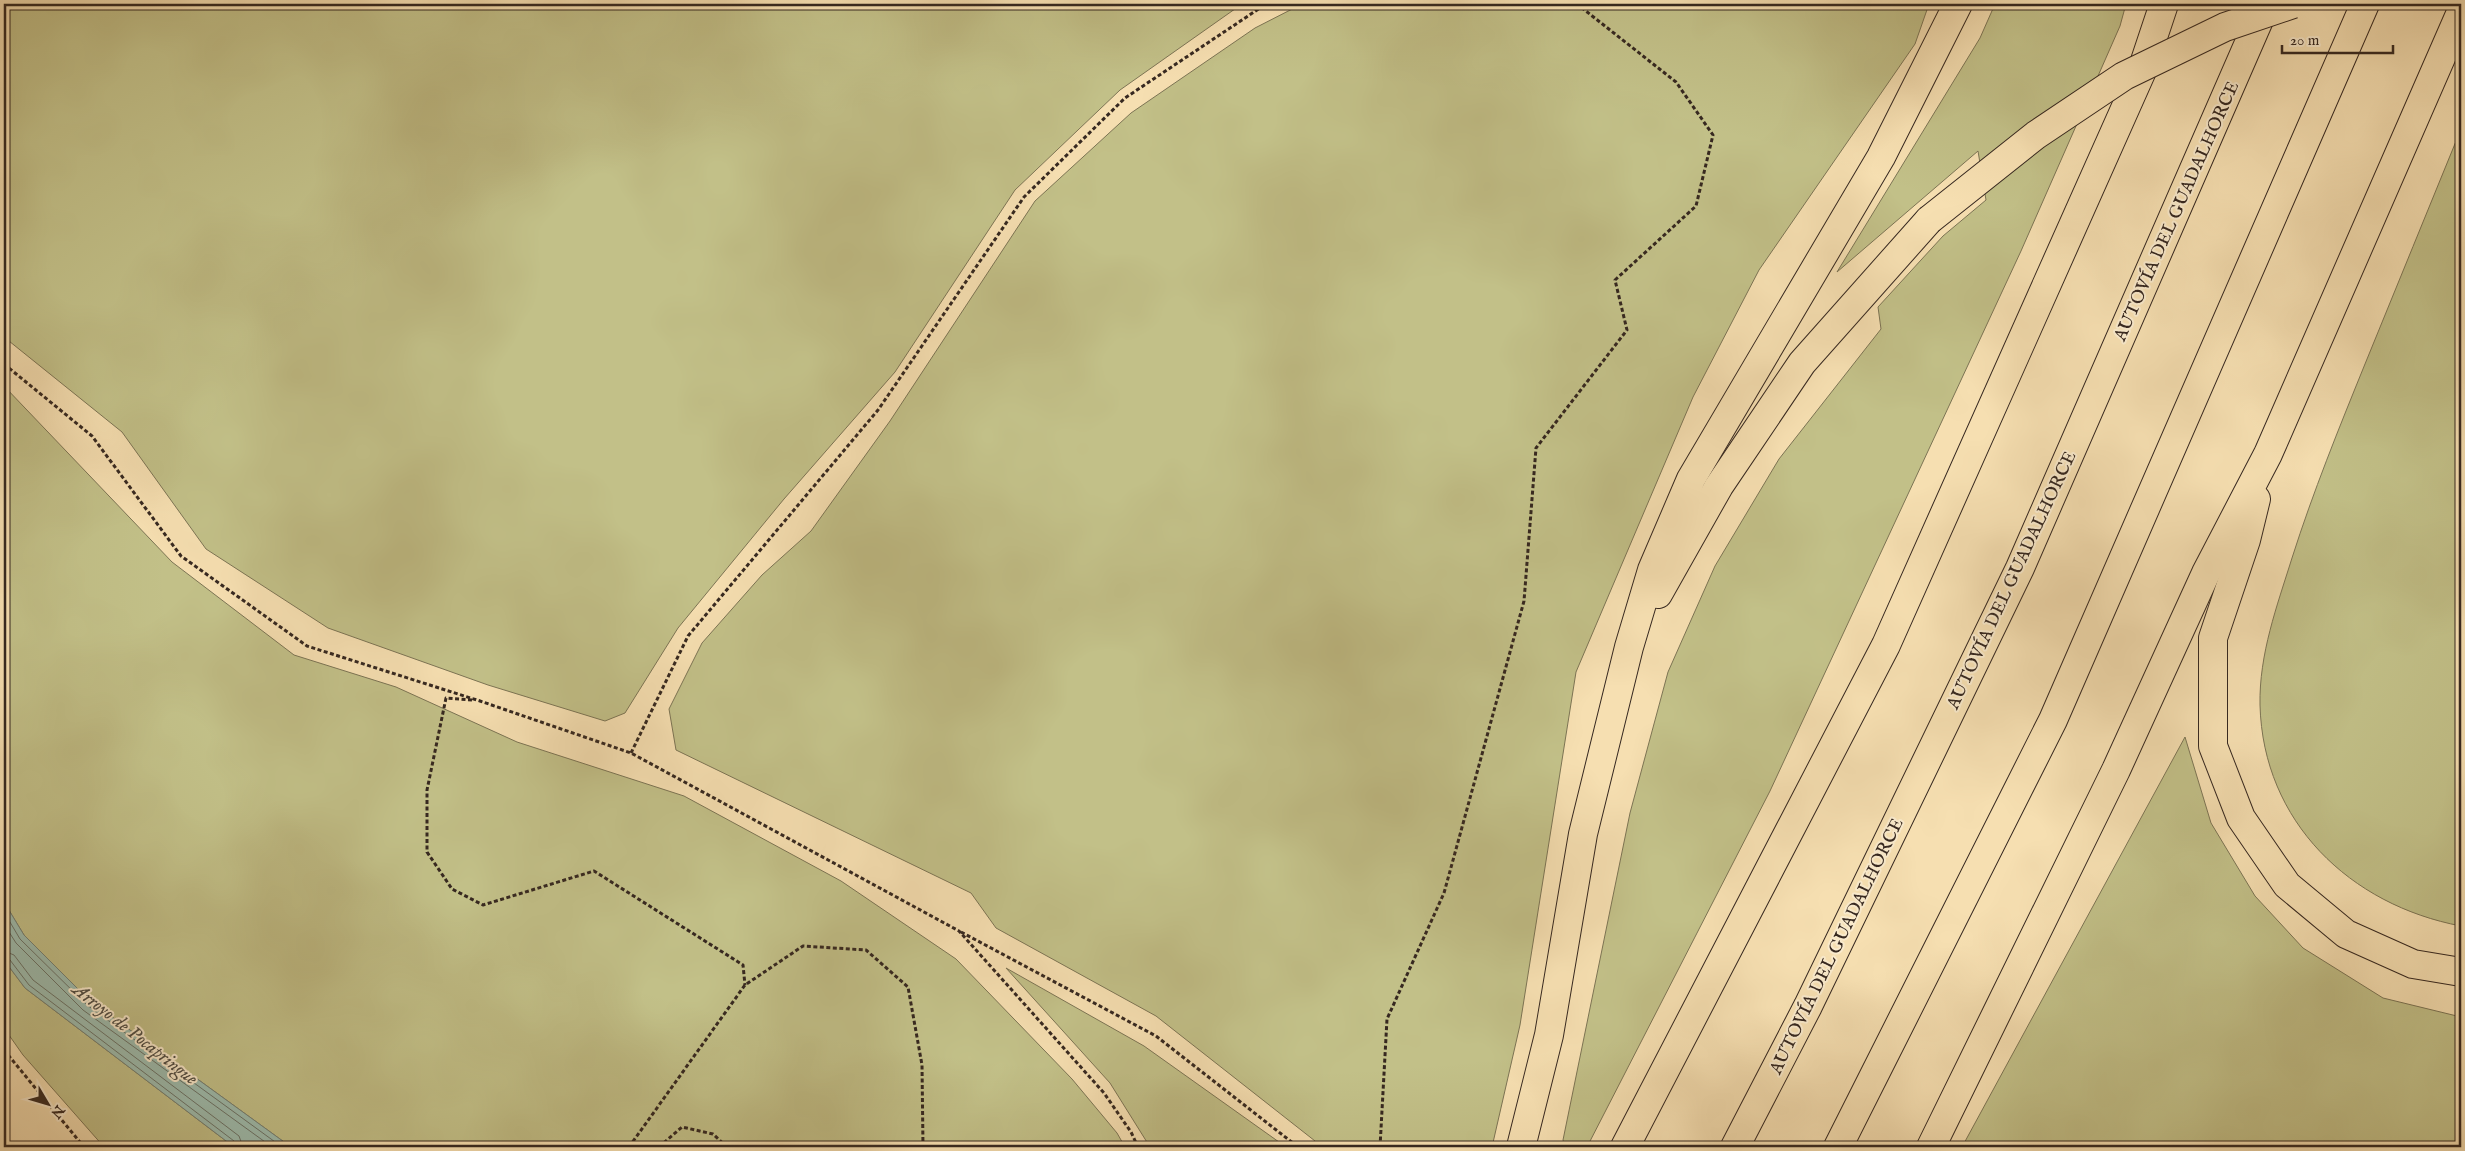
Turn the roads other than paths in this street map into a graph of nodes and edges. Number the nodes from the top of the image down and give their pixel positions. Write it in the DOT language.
graph roads {
  1 [pos="1958,4"];
  2 [pos="2164,4"];
  3 [pos="2266,4"];
  4 [pos="2293,4"];
  5 [pos="2364,4"];
  6 [pos="2461,12"];
  7 [pos="2268,454"];
  8 [pos="1629,647"];
  9 [pos="2461,972"];
  10 [pos="1521,1147"];
  11 [pos="1625,1147"];
  12 [pos="1735,1147"];
  13 [pos="1838,1147"];
  14 [pos="1931,1147"];
  1 -- 8 [label="highway"];
  2 -- 11 [label="highway"];
  3 -- 12 [label="highway, AUTOVÍA DEL GUADALHORCE"];
  4 -- 8 [label="highway, bridge"];
  5 -- 13 [label="highway"];
  6 -- 7 [label="highway"];
  7 -- 9 [label="highway"];
  7 -- 14 [label="highway"];
  8 -- 10 [label="highway"];
}
